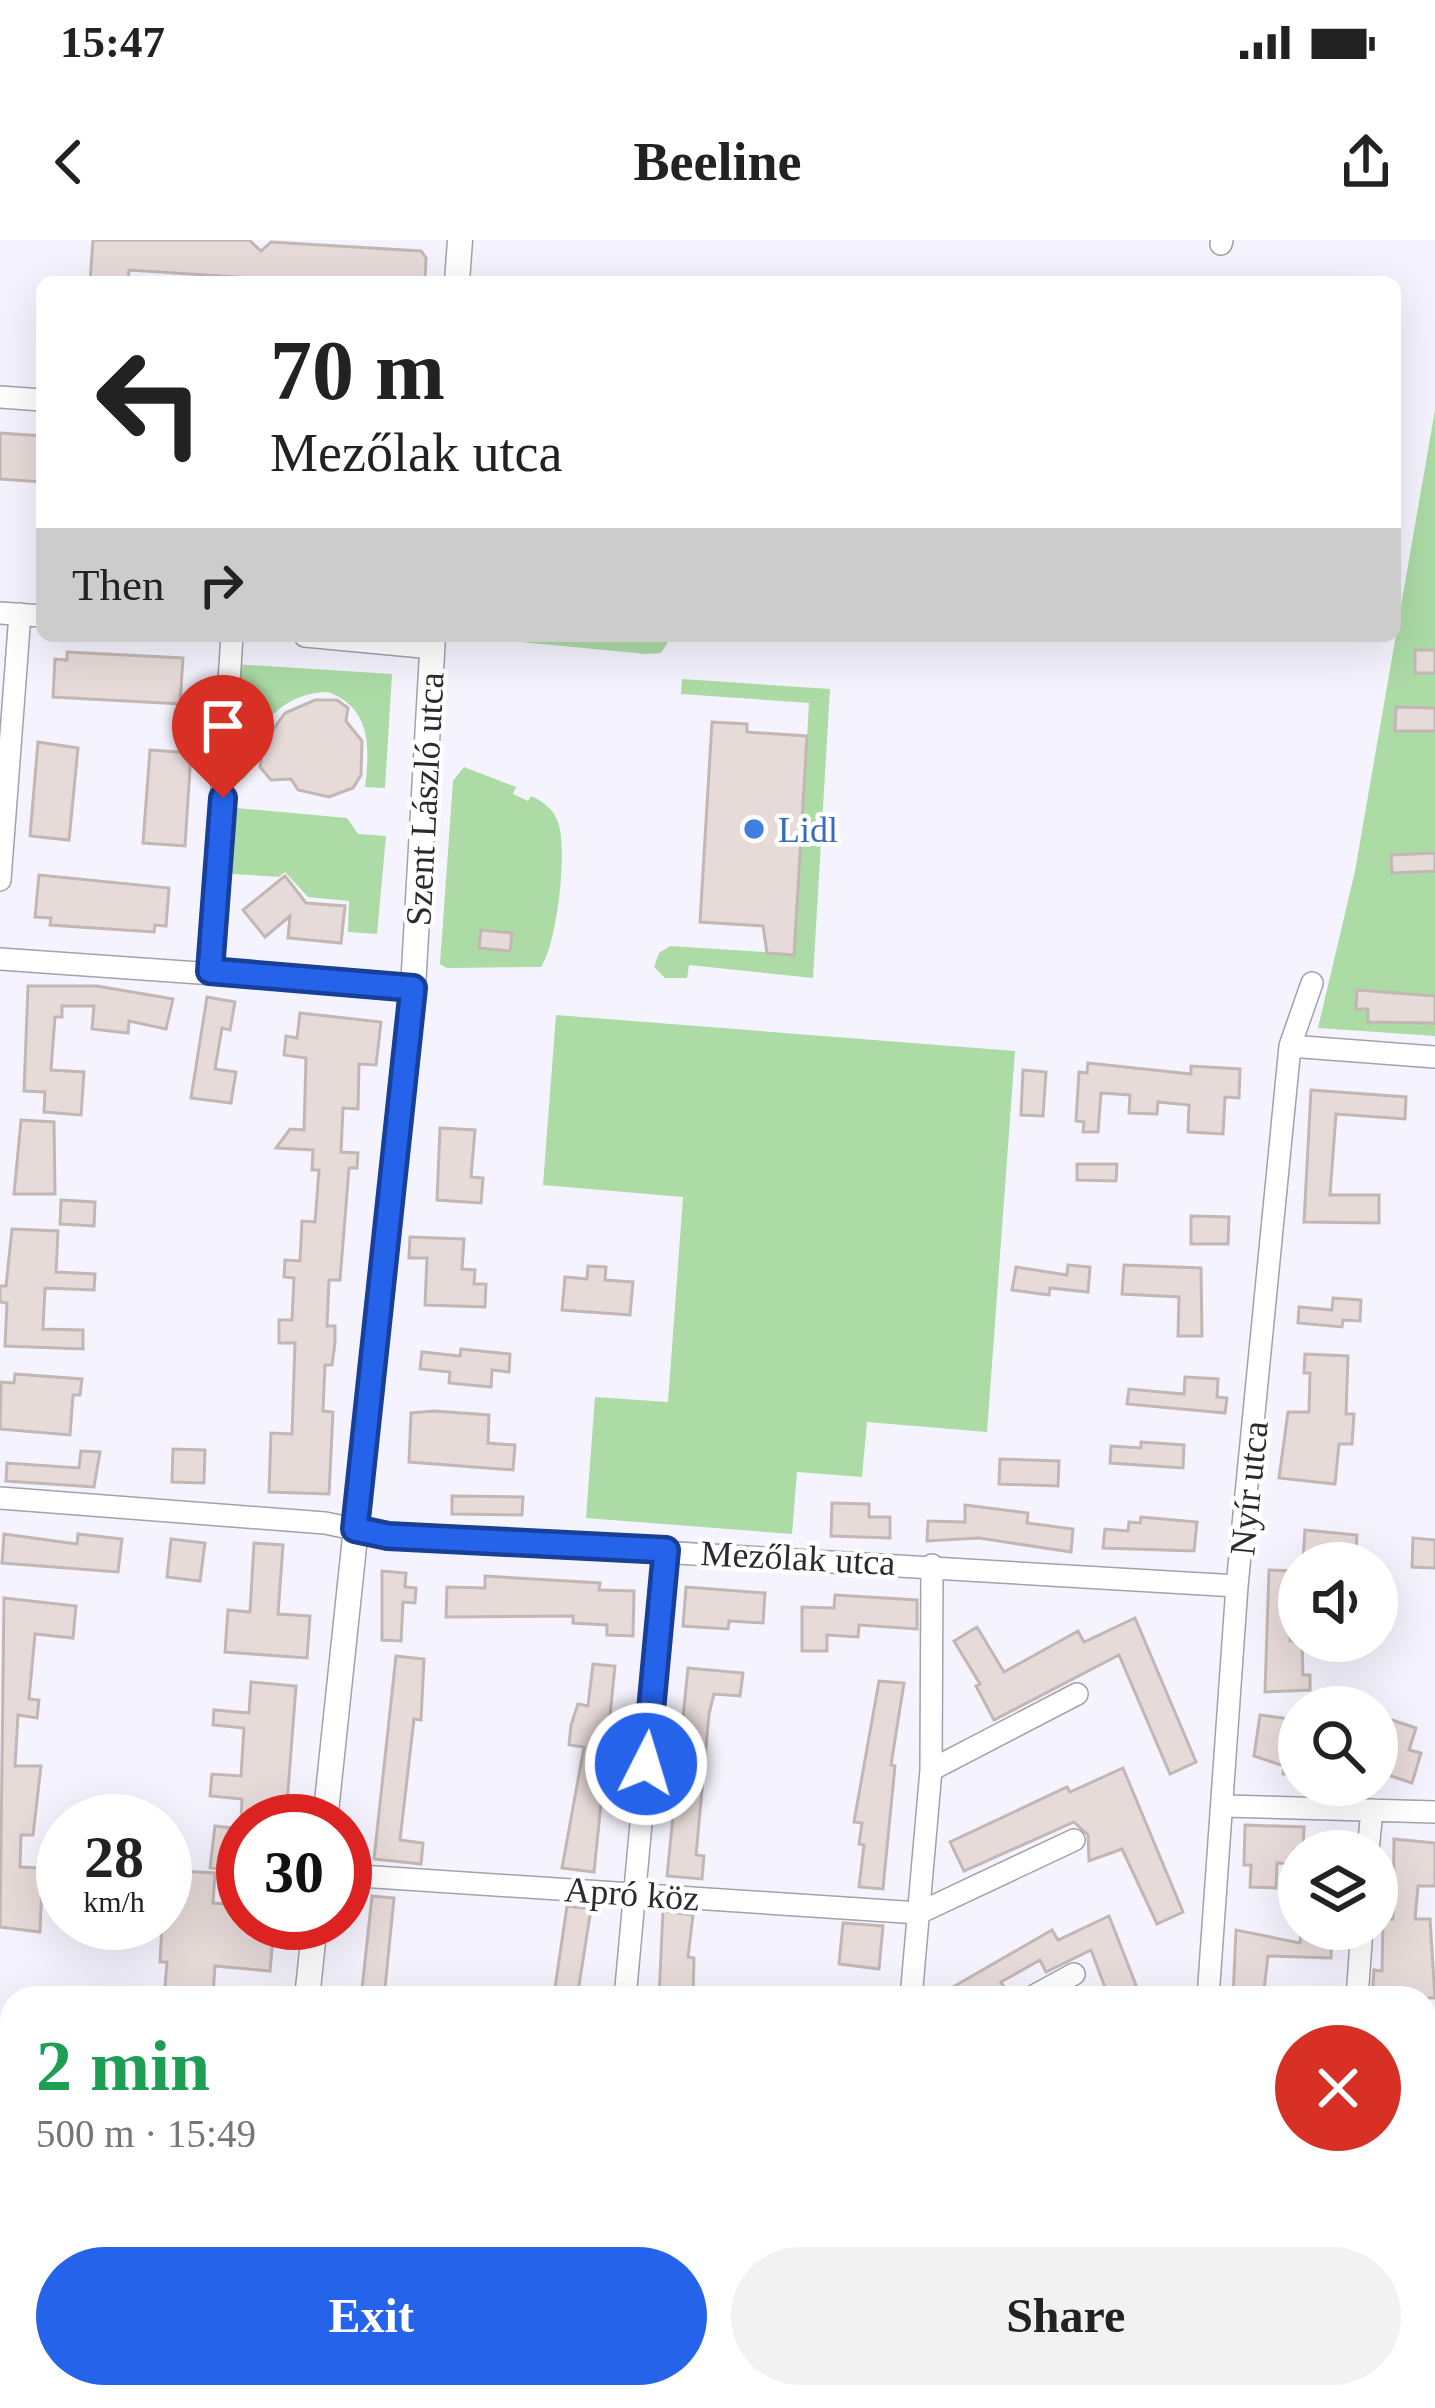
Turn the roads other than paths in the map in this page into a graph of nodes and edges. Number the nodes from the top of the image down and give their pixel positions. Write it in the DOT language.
graph roads {
  1 [pos="460,240"];
  2 [pos="457,276"];
  3 [pos="0,397"];
  4 [pos="36,400"];
  5 [pos="21,614"];
  6 [pos="232,642"];
  7 [pos="433,642"];
  8 [pos="0,880"];
  9 [pos="0,958"];
  10 [pos="210,971"];
  11 [pos="1312,982"];
  12 [pos="413,988"];
  13 [pos="1290,1046"];
  14 [pos="1435,1057"];
  15 [pos="0,1498"];
  16 [pos="355,1529"];
  17 [pos="666,1550"];
  18 [pos="932,1565"];
  19 [pos="1237,1586"];
  20 [pos="1077,1694"];
  21 [pos="931,1770"];
  22 [pos="328,1794"];
  23 [pos="1226,1806"];
  24 [pos="1372,1810"];
  25 [pos="1435,1812"];
  26 [pos="1370,1830"];
  27 [pos="1074,1840"];
  28 [pos="372,1877"];
  29 [pos="634,1892"];
  30 [pos="919,1913"];
  31 [pos="312,1950"];
  32 [pos="1360,1950"];
  33 [pos="1074,1974"];
  34 [pos="308,1986"];
  35 [pos="626,1986"];
  36 [pos="912,1986"];
  37 [pos="1052,1986"];
  38 [pos="1209,1986"];
  39 [pos="1358,1986"];
  1 -- 2 [label="street"];
  3 -- 4 [label="street"];
  5 -- 8 [label="street"];
  6 -- 10 [label="street"];
  7 -- 12 [label="street, Szent László utca"];
  9 -- 10 [label="street"];
  10 -- 12 [label="street"];
  11 -- 13 [label="street, Nyír utca"];
  12 -- 16 [label="street, Szent László utca"];
  13 -- 14 [label="street"];
  13 -- 19 [label="street, Nyír utca"];
  15 -- 16 [label="street, Mezőlak utca"];
  16 -- 17 [label="street, Mezőlak utca"];
  16 -- 22 [label="street, Szent László utca"];
  17 -- 18 [label="street, Mezőlak utca"];
  17 -- 29 [label="street"];
  18 -- 19 [label="street, Mezőlak utca"];
  18 -- 21 [label="street"];
  19 -- 23 [label="street, Nyír utca"];
  20 -- 21 [label="street"];
  21 -- 30 [label="street"];
  23 -- 24 [label="street"];
  23 -- 38 [label="street, Nyír utca"];
  24 -- 25 [label="street"];
  24 -- 26 [label="street"];
  27 -- 30 [label="street"];
  28 -- 29 [label="street, Apró köz"];
  29 -- 30 [label="street, Apró köz"];
  29 -- 35 [label="street"];
  30 -- 36 [label="street"];
  31 -- 34 [label="street"];
  32 -- 39 [label="street"];
  33 -- 37 [label="street"];
}
